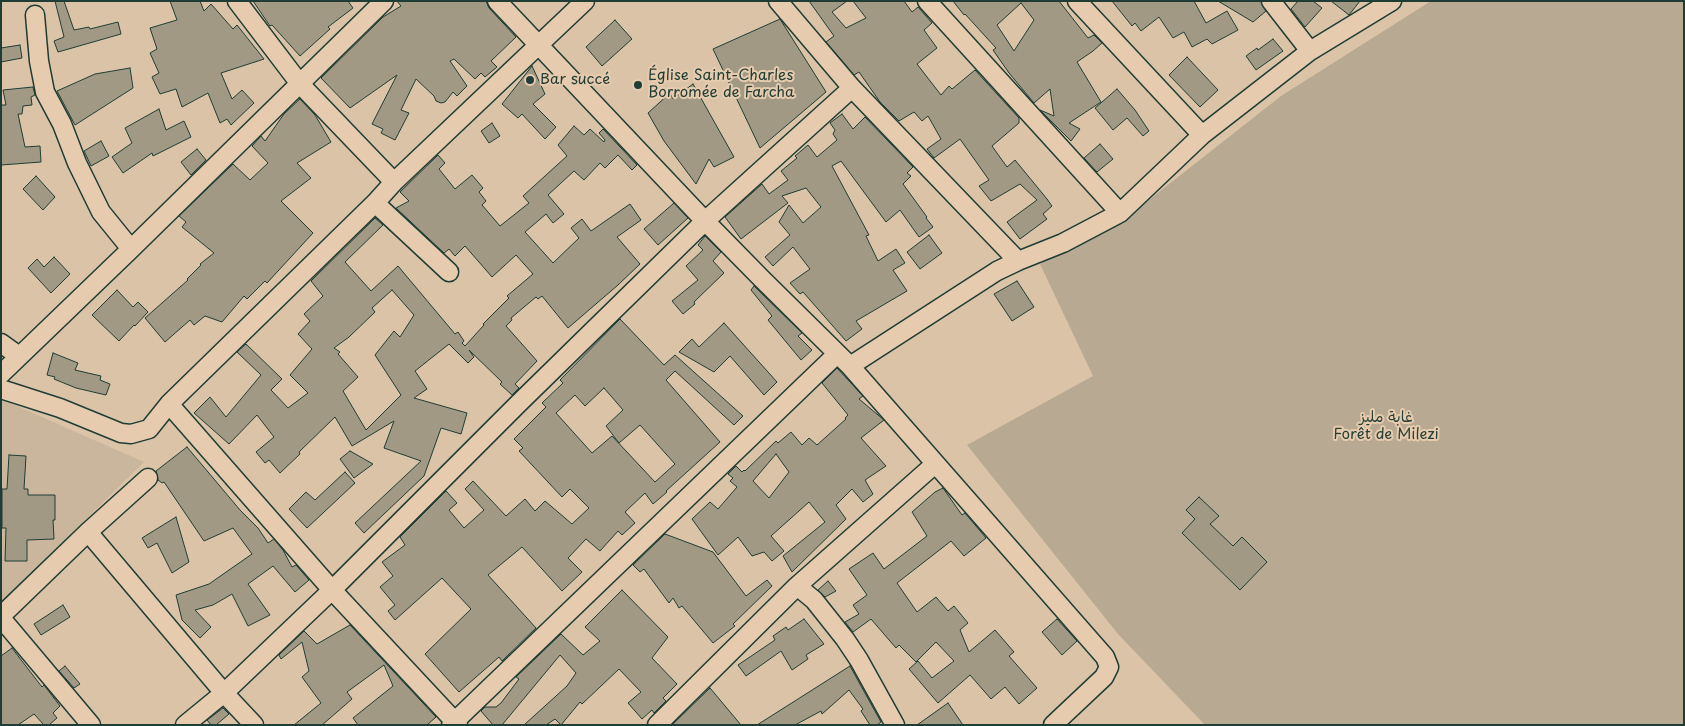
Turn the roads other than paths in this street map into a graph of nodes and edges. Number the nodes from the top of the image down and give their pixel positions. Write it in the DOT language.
graph roads {
  1 [pos="237,1"];
  2 [pos="384,1"];
  3 [pos="497,1"];
  4 [pos="586,1"];
  5 [pos="778,1"];
  6 [pos="928,1"];
  7 [pos="1077,1"];
  8 [pos="1271,1"];
  9 [pos="1392,1"];
  10 [pos="36,15"];
  11 [pos="538,45"];
  12 [pos="1310,51"];
  13 [pos="300,84"];
  14 [pos="852,88"];
  15 [pos="1202,135"];
  16 [pos="394,182"];
  17 [pos="375,203"];
  18 [pos="1120,212"];
  19 [pos="705,221"];
  20 [pos="131,249"];
  21 [pos="1018,260"];
  22 [pos="449,272"];
  23 [pos="1,343"];
  24 [pos="837,354"];
  25 [pos="19,356"];
  26 [pos="850,366"];
  27 [pos="1,374"];
  28 [pos="1,389"];
  29 [pos="169,404"];
  30 [pos="935,464"];
  31 [pos="148,478"];
  32 [pos="88,532"];
  33 [pos="797,586"];
  34 [pos="332,590"];
  35 [pos="1,617"];
  36 [pos="224,693"];
  37 [pos="455,724"];
  38 [pos="91,725"];
  39 [pos="185,725"];
  40 [pos="254,725"];
  41 [pos="658,725"];
  42 [pos="895,725"];
  43 [pos="1053,725"];
  1 -- 13 [label="street"];
  2 -- 13 [label="street"];
  3 -- 11 [label="street"];
  4 -- 11 [label="street"];
  5 -- 14 [label="street"];
  6 -- 18 [label="street"];
  7 -- 15 [label="street"];
  8 -- 12 [label="street"];
  9 -- 12 [label="street"];
  10 -- 20 [label="street"];
  11 -- 16 [label="street"];
  11 -- 19 [label="street"];
  12 -- 15 [label="street"];
  13 -- 16 [label="street"];
  13 -- 20 [label="street"];
  14 -- 19 [label="street"];
  14 -- 21 [label="street"];
  15 -- 18 [label="street"];
  16 -- 17 [label="street"];
  17 -- 22 [label="street"];
  17 -- 29 [label="street"];
  18 -- 21 [label="street"];
  19 -- 24 [label="street"];
  19 -- 34 [label="street"];
  20 -- 25 [label="street"];
  21 -- 26 [label="street"];
  23 -- 25 [label="street"];
  24 -- 26 [label="street"];
  24 -- 37 [label="street"];
  25 -- 27 [label="street"];
  26 -- 30 [label="street"];
  28 -- 29 [label="street"];
  29 -- 34 [label="street"];
  30 -- 33 [label="street"];
  30 -- 43 [label="street"];
  31 -- 32 [label="street"];
  32 -- 35 [label="street"];
  32 -- 36 [label="street"];
  33 -- 41 [label="street"];
  33 -- 42 [label="street"];
  34 -- 36 [label="street"];
  34 -- 37 [label="street"];
  35 -- 38 [label="street"];
  36 -- 39 [label="street"];
  36 -- 40 [label="street"];
}
